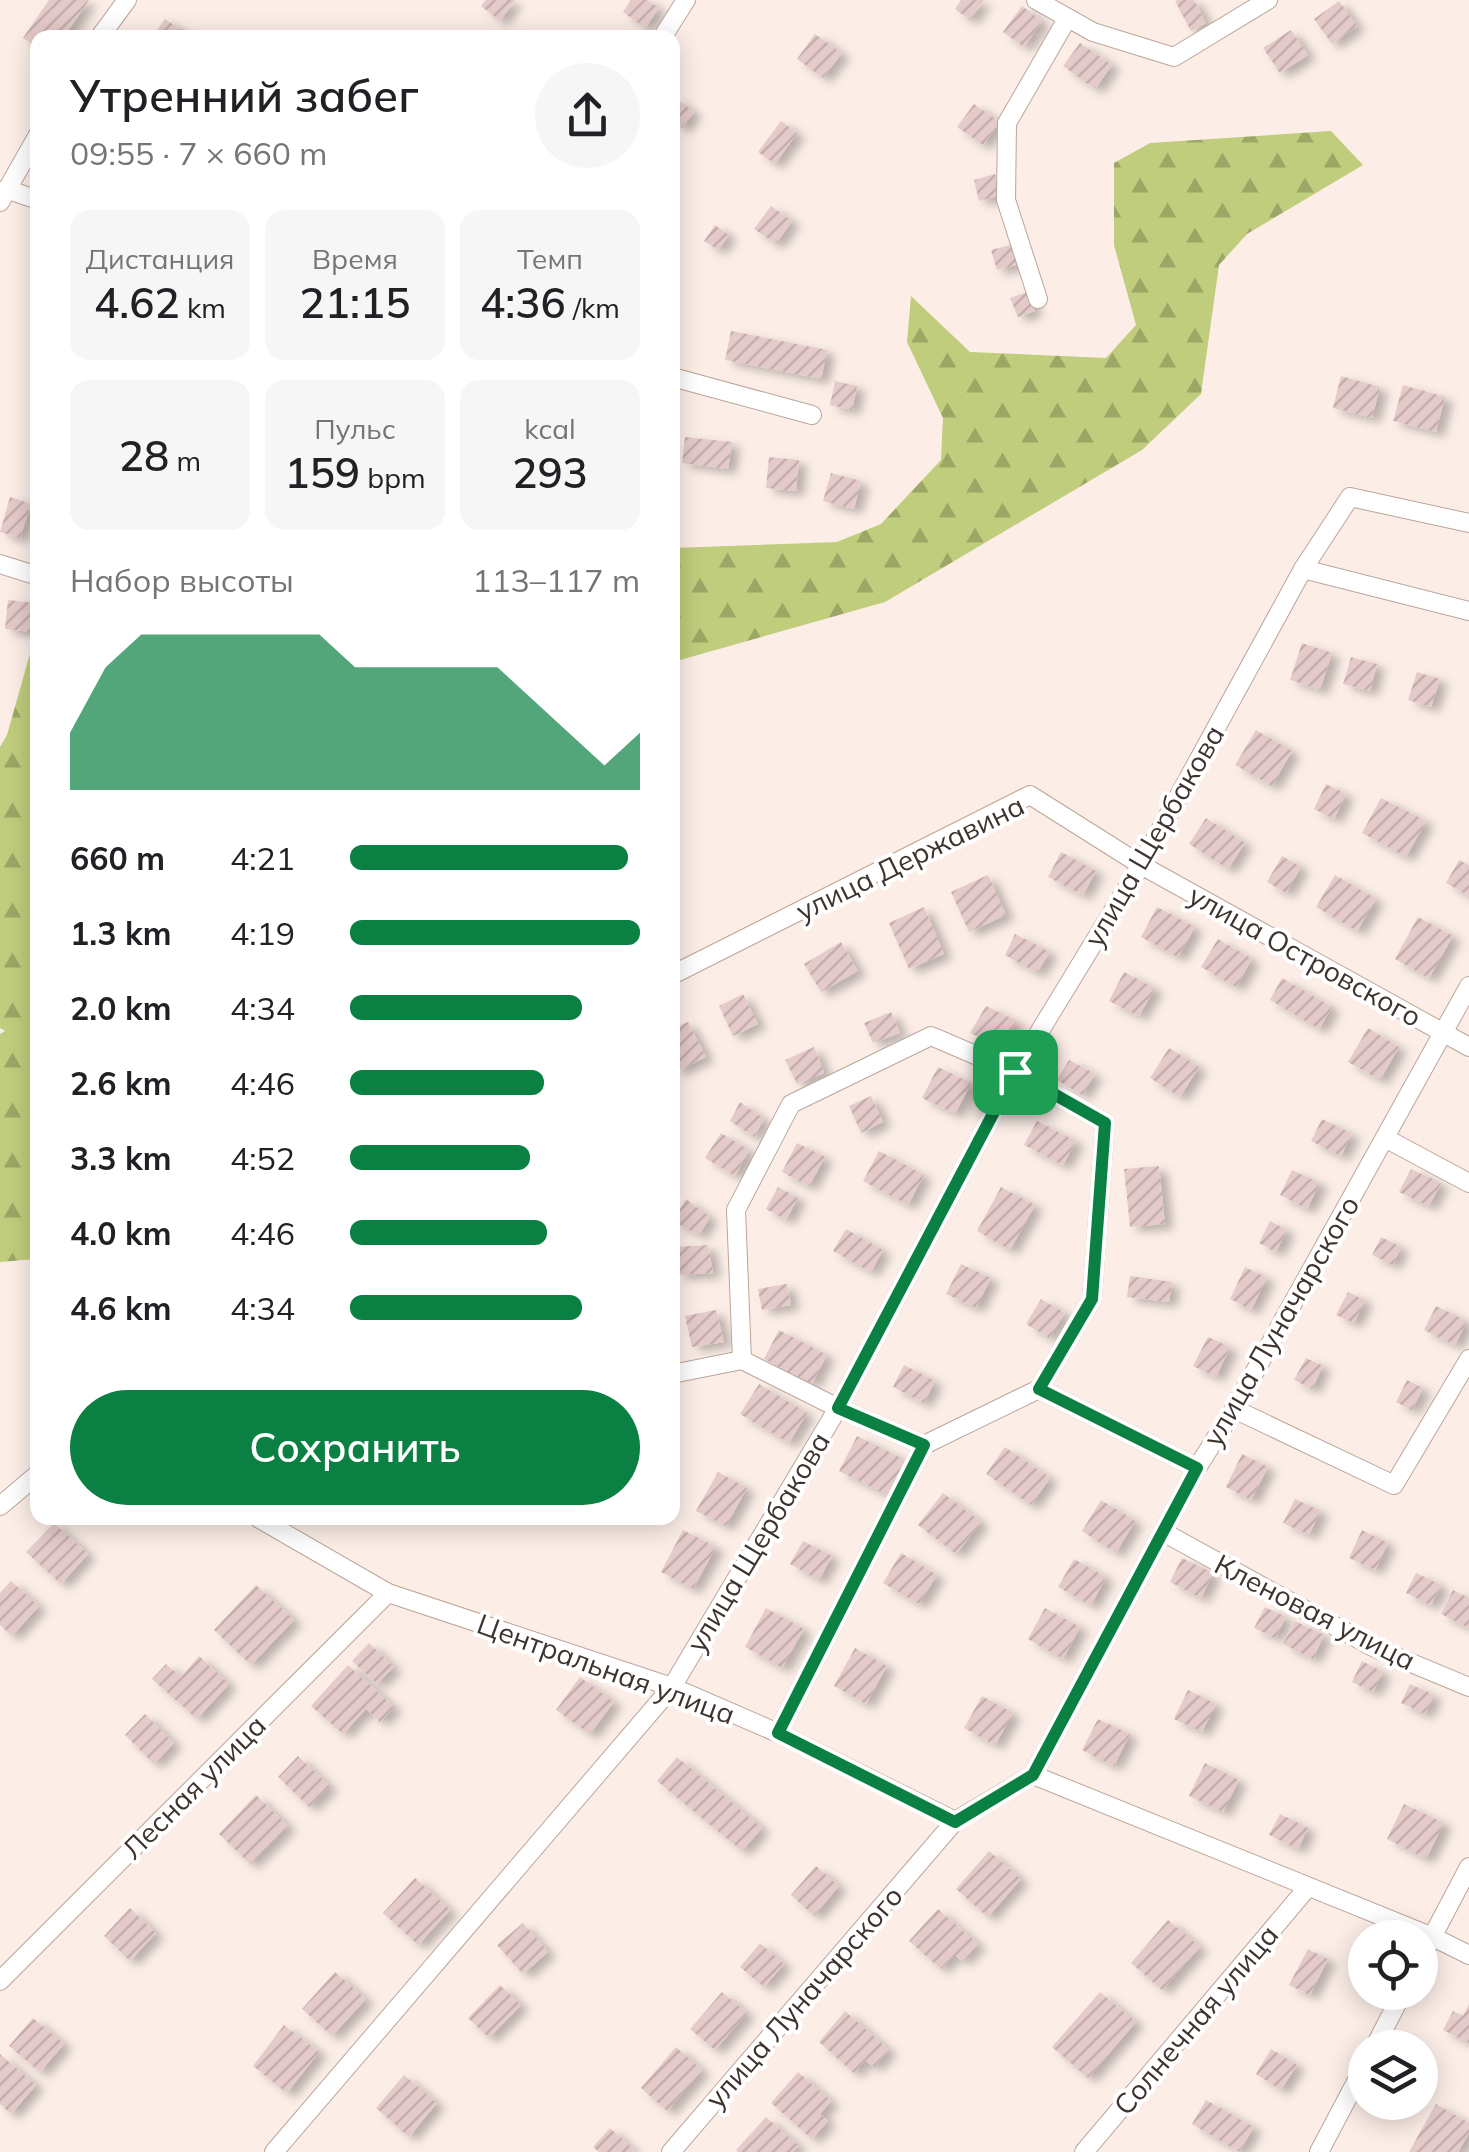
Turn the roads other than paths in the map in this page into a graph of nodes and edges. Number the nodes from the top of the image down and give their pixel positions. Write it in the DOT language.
graph roads {
  1 [pos="127,0"];
  2 [pos="686,0"];
  3 [pos="1036,0"];
  4 [pos="1268,0"];
  5 [pos="1068,19"];
  6 [pos="106,30"];
  7 [pos="667,30"];
  8 [pos="30,149"];
  9 [pos="3,196"];
  10 [pos="30,199"];
  11 [pos="1038,299"];
  12 [pos="680,379"];
  13 [pos="812,415"];
  14 [pos="1469,523"];
  15 [pos="0,564"];
  16 [pos="1303,569"];
  17 [pos="30,573"];
  18 [pos="1469,611"];
  19 [pos="1142,865"];
  20 [pos="680,971"];
  21 [pos="1469,986"];
  22 [pos="1443,1033"];
  23 [pos="1469,1046"];
  24 [pos="1015,1072"];
  25 [pos="1384,1138"];
  26 [pos="1469,1183"];
  27 [pos="1469,1359"];
  28 [pos="742,1360"];
  29 [pos="680,1372"];
  30 [pos="1039,1389"];
  31 [pos="838,1408"];
  32 [pos="1234,1409"];
  33 [pos="924,1445"];
  34 [pos="1197,1468"];
  35 [pos="30,1481"];
  36 [pos="0,1506"];
  37 [pos="270,1525"];
  38 [pos="1163,1532"];
  39 [pos="388,1593"];
  40 [pos="672,1687"];
  41 [pos="1469,1687"];
  42 [pos="778,1733"];
  43 [pos="1033,1775"];
  44 [pos="955,1822"];
  45 [pos="1469,1867"];
  46 [pos="1308,1887"];
  47 [pos="1390,1920"];
  48 [pos="1438,1926"];
  49 [pos="1438,1940"];
  50 [pos="1469,1954"];
  51 [pos="0,1981"];
  52 [pos="1348,2097"];
  53 [pos="274,2152"];
  54 [pos="671,2152"];
  55 [pos="1084,2152"];
  56 [pos="1319,2152"];
  1 -- 6 [label="street"];
  2 -- 7 [label="street"];
  3 -- 5 [label="street"];
  4 -- 5 [label="street"];
  5 -- 11 [label="street"];
  8 -- 9 [label="street"];
  9 -- 10 [label="street"];
  12 -- 13 [label="street"];
  14 -- 16 [label="street, улица Щербакова"];
  15 -- 17 [label="street"];
  16 -- 18 [label="street"];
  16 -- 19 [label="street, улица Щербакова"];
  19 -- 20 [label="street, улица Державина"];
  19 -- 22 [label="street, улица Островского"];
  19 -- 24 [label="street, улица Щербакова"];
  21 -- 22 [label="street, улица Луначарского"];
  22 -- 23 [label="street, улица Островского"];
  22 -- 25 [label="street, улица Луначарского"];
  24 -- 28 [label="street"];
  24 -- 30 [label="street"];
  24 -- 31 [label="street, улица Щербакова"];
  25 -- 26 [label="street"];
  25 -- 32 [label="street, улица Луначарского"];
  27 -- 32 [label="street"];
  28 -- 29 [label="street"];
  28 -- 31 [label="street"];
  30 -- 33 [label="street"];
  30 -- 34 [label="street"];
  31 -- 33 [label="street"];
  31 -- 40 [label="street, улица Щербакова"];
  32 -- 34 [label="street, улица Луначарского"];
  33 -- 42 [label="street"];
  34 -- 38 [label="street, улица Луначарского"];
  35 -- 36 [label="street"];
  37 -- 39 [label="street, Центральная улица"];
  38 -- 41 [label="street, Кленовая улица"];
  38 -- 43 [label="street, улица Луначарского"];
  39 -- 40 [label="street, Центральная улица"];
  39 -- 51 [label="street, Лесная улица"];
  40 -- 42 [label="street, Центральная улица"];
  40 -- 53 [label="street, улица Щербакова"];
  42 -- 44 [label="street, Центральная улица"];
  43 -- 44 [label="street, улица Луначарского"];
  43 -- 46 [label="street"];
  44 -- 54 [label="street, улица Луначарского"];
  45 -- 48 [label="street"];
  46 -- 47 [label="street"];
  46 -- 55 [label="street, Солнечная улица"];
  49 -- 50 [label="street"];
  52 -- 56 [label="street"];
}
